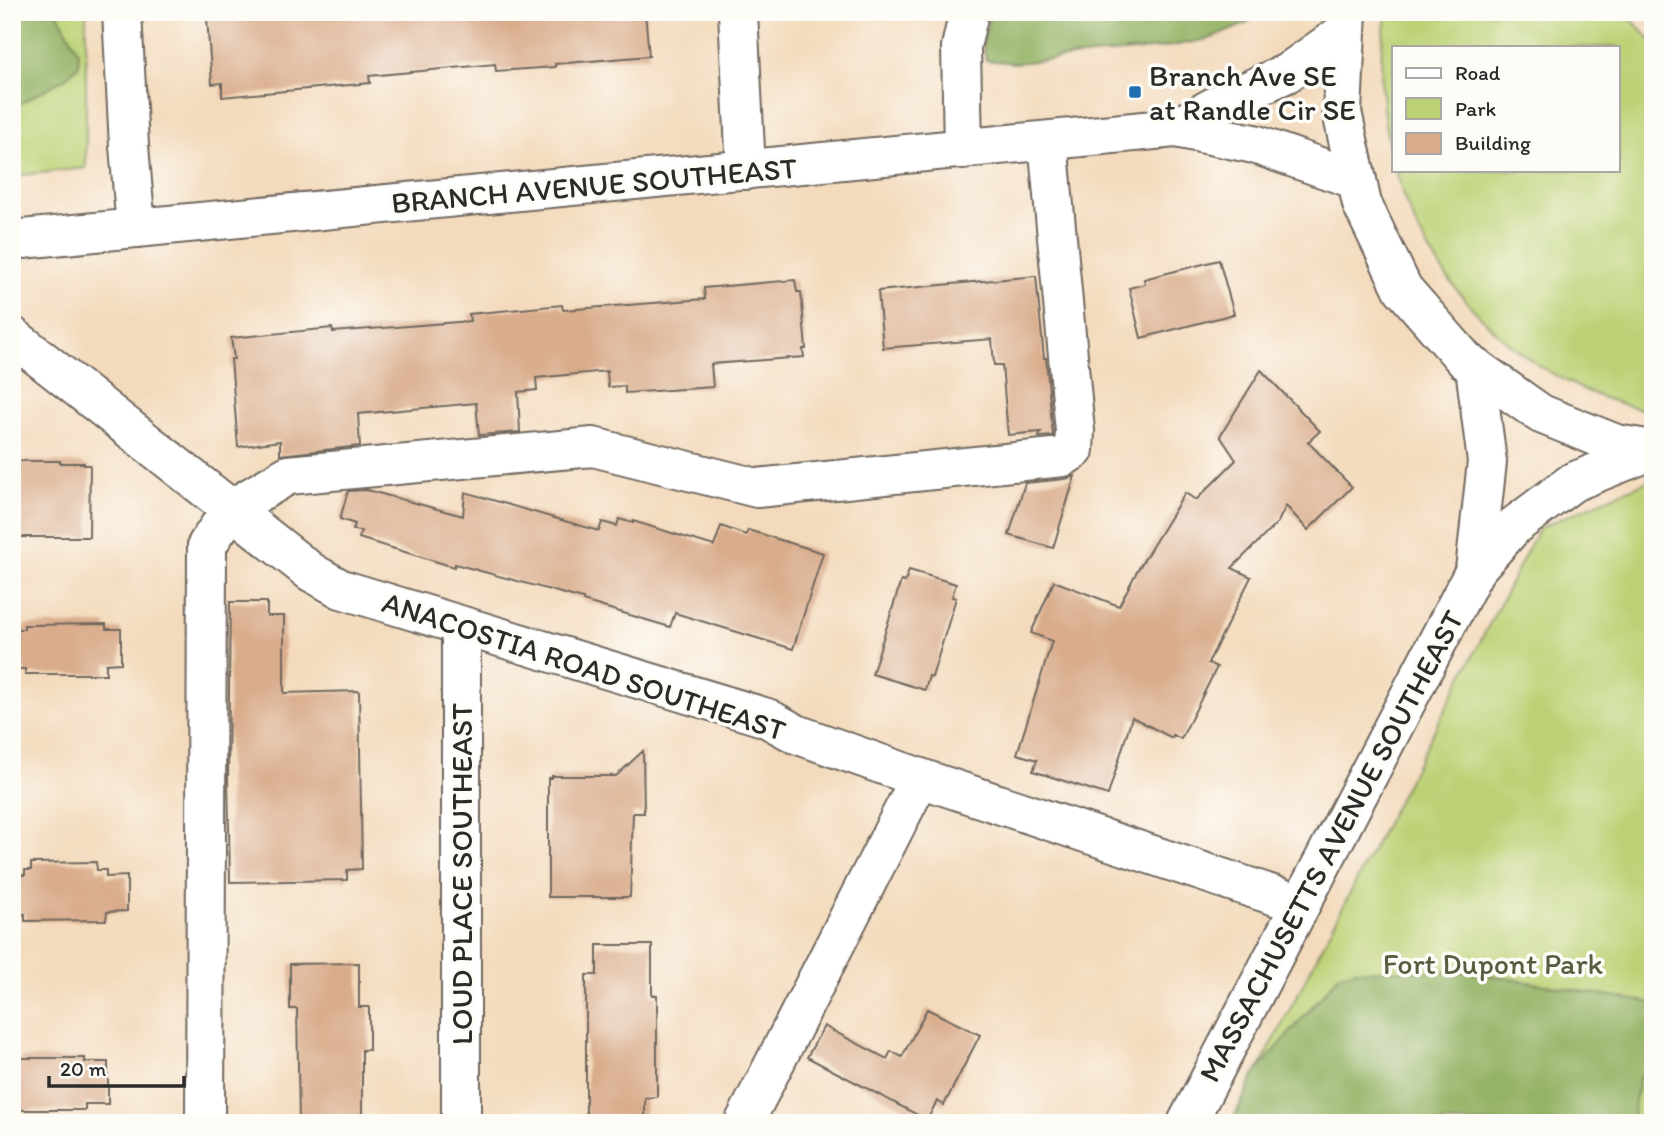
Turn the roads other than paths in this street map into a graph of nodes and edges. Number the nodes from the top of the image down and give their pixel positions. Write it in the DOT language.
graph roads {
  1 [pos="122,12"];
  2 [pos="738,12"];
  3 [pos="969,12"];
  4 [pos="1346,22"];
  5 [pos="1175,128"];
  6 [pos="1048,141"];
  7 [pos="963,150"];
  8 [pos="746,170"];
  9 [pos="1357,180"];
  10 [pos="135,228"];
  11 [pos="12,240"];
  12 [pos="12,336"];
  13 [pos="1475,367"];
  14 [pos="1653,450"];
  15 [pos="231,509"];
  16 [pos="1475,570"];
  17 [pos="461,626"];
  18 [pos="920,779"];
  19 [pos="1300,904"];
  20 [pos="205,1123"];
  21 [pos="461,1123"];
  22 [pos="744,1123"];
  23 [pos="1187,1123"];
  1 -- 10 [label="street"];
  2 -- 8 [label="street"];
  3 -- 7 [label="street"];
  4 -- 5 [label="street, BRANCH AVENUE SOUTHEAST"];
  4 -- 9 [label="street"];
  5 -- 6 [label="street, BRANCH AVENUE SOUTHEAST"];
  5 -- 9 [label="street, BRANCH AVENUE SOUTHEAST"];
  6 -- 7 [label="street, BRANCH AVENUE SOUTHEAST"];
  6 -- 15 [label="street"];
  7 -- 8 [label="street, BRANCH AVENUE SOUTHEAST"];
  8 -- 10 [label="street, BRANCH AVENUE SOUTHEAST"];
  9 -- 13 [label="street"];
  10 -- 11 [label="street, BRANCH AVENUE SOUTHEAST"];
  12 -- 15 [label="street, ANACOSTIA ROAD SOUTHEAST"];
  13 -- 14 [label="street"];
  13 -- 16 [label="street, MASSACHUSETTS AVENUE SOUTHEAST"];
  14 -- 16 [label="street, MASSACHUSETTS AVENUE SOUTHEAST"];
  15 -- 17 [label="street, ANACOSTIA ROAD SOUTHEAST"];
  15 -- 20 [label="street"];
  16 -- 19 [label="street, MASSACHUSETTS AVENUE SOUTHEAST"];
  17 -- 18 [label="street, ANACOSTIA ROAD SOUTHEAST"];
  17 -- 21 [label="street, LOUD PLACE SOUTHEAST"];
  18 -- 19 [label="street, ANACOSTIA ROAD SOUTHEAST"];
  18 -- 22 [label="street"];
  19 -- 23 [label="street, MASSACHUSETTS AVENUE SOUTHEAST"];
}
